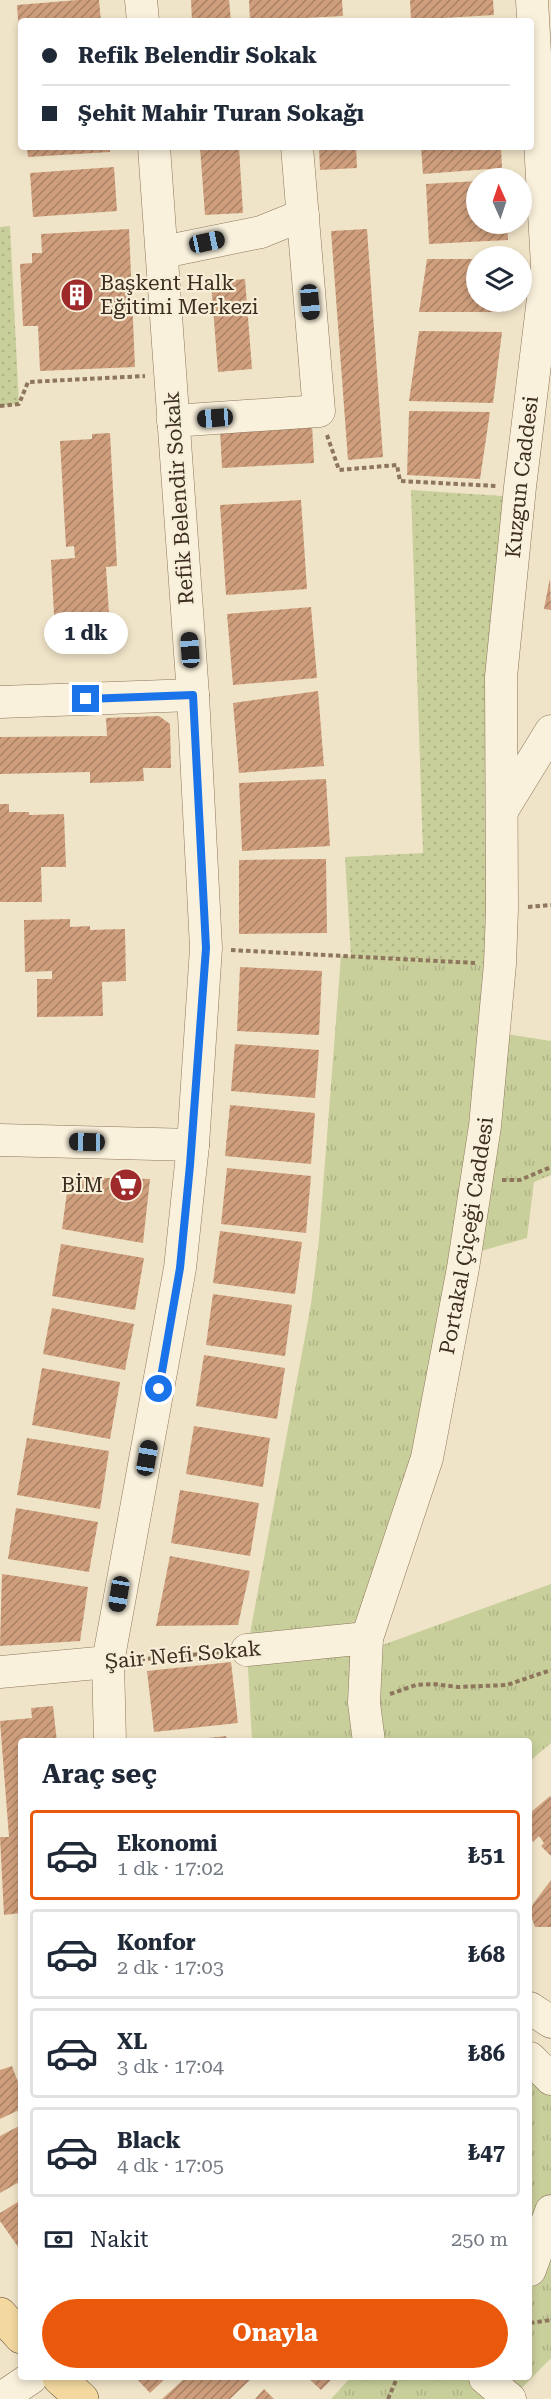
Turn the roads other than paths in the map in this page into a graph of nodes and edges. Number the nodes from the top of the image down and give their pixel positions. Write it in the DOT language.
graph roads {
  1 [pos="141,0"];
  2 [pos="532,0"];
  3 [pos="143,18"];
  4 [pos="533,18"];
  5 [pos="534,31"];
  6 [pos="154,150"];
  7 [pos="297,150"];
  8 [pos="303,215"];
  9 [pos="163,252"];
  10 [pos="173,421"];
  11 [pos="193,695"];
  12 [pos="0,702"];
  13 [pos="551,732"];
  14 [pos="503,809"];
  15 [pos="0,1140"];
  16 [pos="193,1145"];
  17 [pos="367,1638"];
  18 [pos="247,1650"];
  19 [pos="108,1662"];
  20 [pos="0,1672"];
  21 [pos="110,1738"];
  22 [pos="368,1738"];
  23 [pos="532,2009"];
  24 [pos="551,2022"];
  25 [pos="532,2060"];
  26 [pos="551,2079"];
  27 [pos="551,2211"];
  28 [pos="532,2264"];
  29 [pos="0,2314"];
  30 [pos="18,2334"];
  31 [pos="28,2380"];
  32 [pos="61,2380"];
  33 [pos="0,2399"];
  34 [pos="82,2399"];
  1 -- 3 [label="street"];
  2 -- 4 [label="street, Kuzgun Caddesi"];
  5 -- 14 [label="street, Kuzgun Caddesi"];
  6 -- 9 [label="street, Refik Belendir Sokak"];
  7 -- 8 [label="street"];
  8 -- 9 [label="street"];
  8 -- 10 [label="street"];
  9 -- 10 [label="street, Refik Belendir Sokak"];
  10 -- 11 [label="street, Refik Belendir Sokak"];
  11 -- 12 [label="street"];
  11 -- 16 [label="street, Refik Belendir Sokak"];
  13 -- 14 [label="street"];
  14 -- 17 [label="street, Portakal Çiçeği Caddesi"];
  15 -- 16 [label="street"];
  16 -- 19 [label="street, Refik Belendir Sokak"];
  17 -- 18 [label="street, Şair Nefi Sokak"];
  17 -- 22 [label="street, Portakal Çiçeği Caddesi"];
  19 -- 20 [label="street, Şair Nefi Sokak"];
  19 -- 21 [label="street, Refik Belendir Sokak"];
  23 -- 24 [label="street"];
  25 -- 26 [label="street"];
  27 -- 28 [label="street"];
  29 -- 30 [label="main road"];
  31 -- 33 [label="street"];
  32 -- 34 [label="main road"];
}
